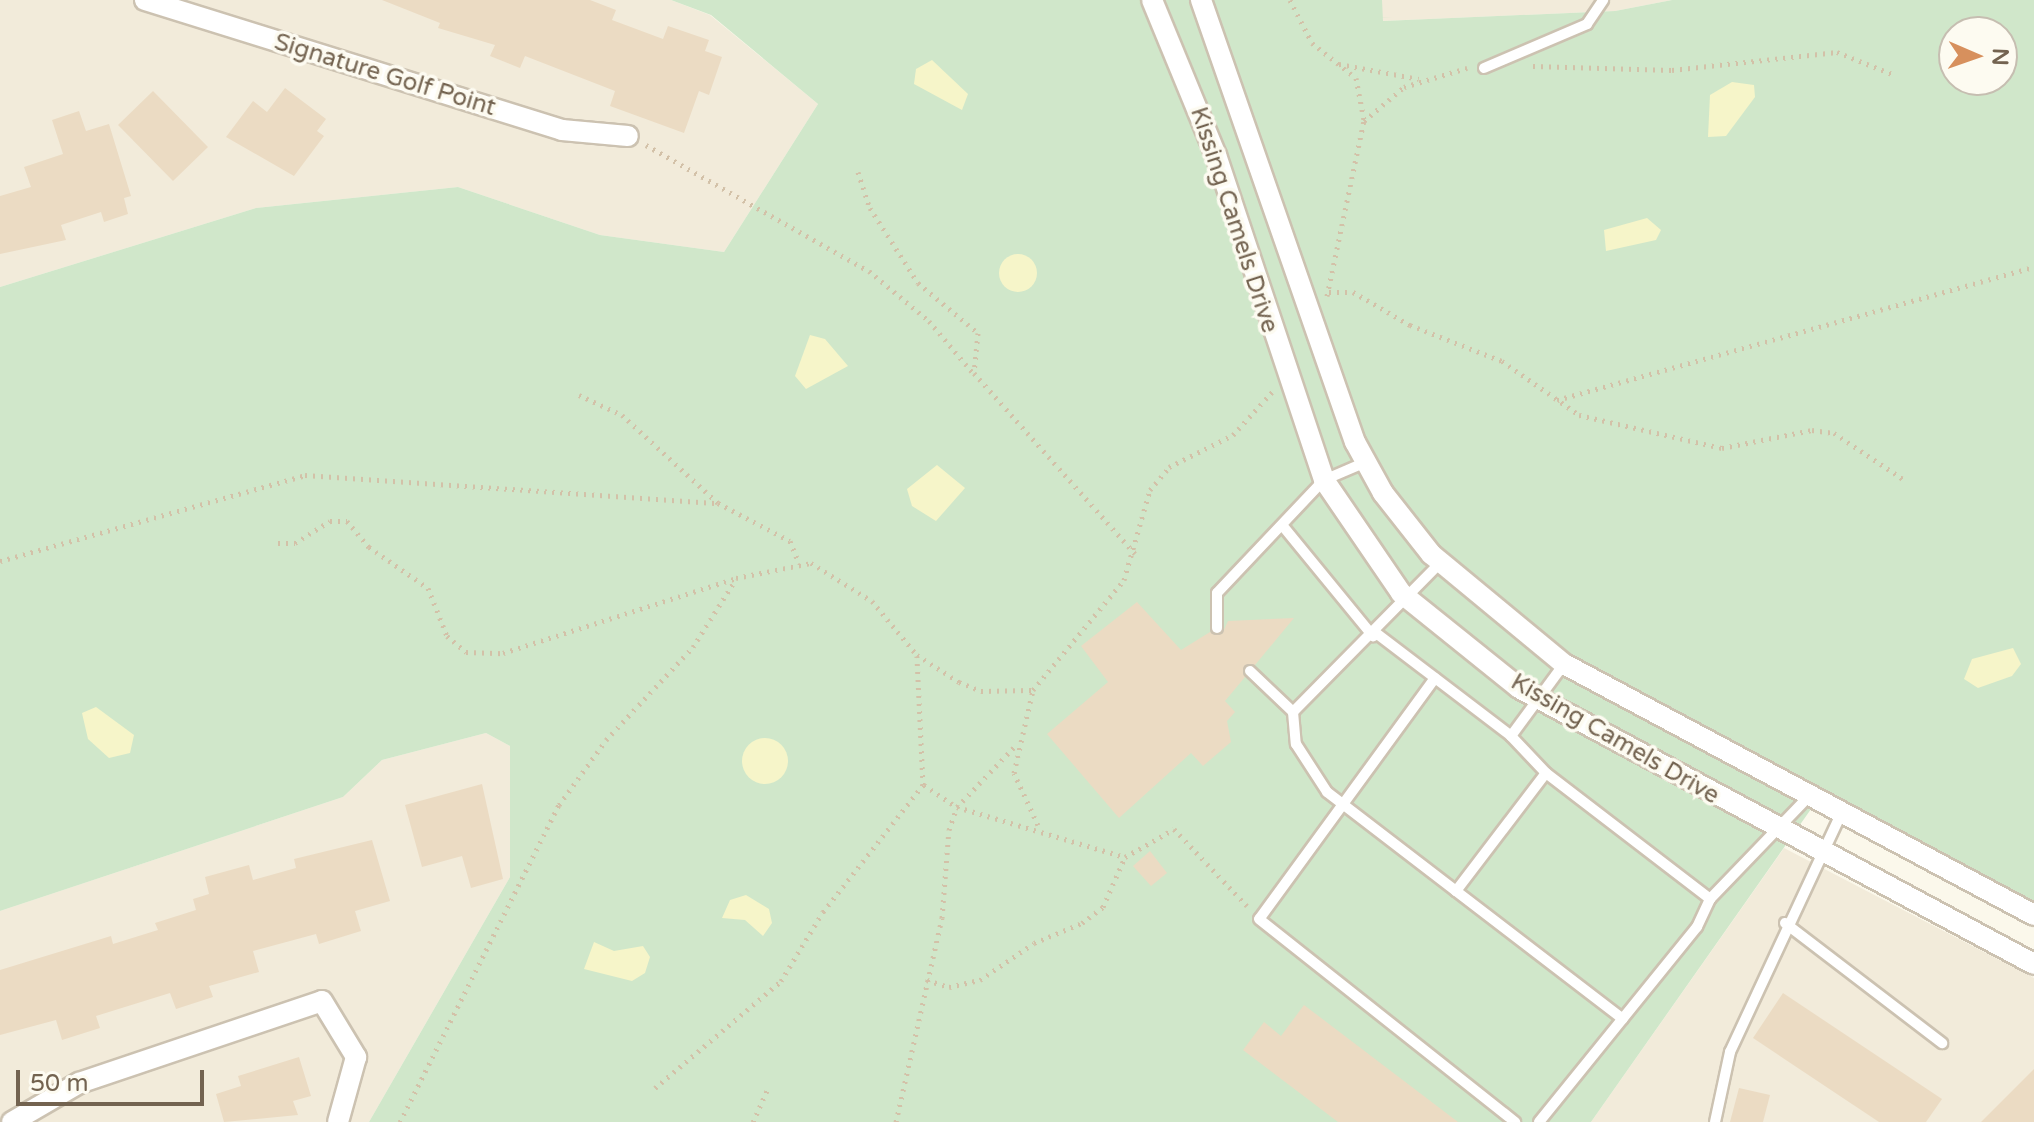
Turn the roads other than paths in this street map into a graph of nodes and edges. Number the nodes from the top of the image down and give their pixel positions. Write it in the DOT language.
graph roads {
  1 [pos="145,0"];
  2 [pos="1152,0"];
  3 [pos="1201,0"];
  4 [pos="1603,0"];
  5 [pos="1484,68"];
  6 [pos="628,136"];
  7 [pos="1366,462"];
  8 [pos="1324,480"];
  9 [pos="1282,525"];
  10 [pos="1440,563"];
  11 [pos="1409,600"];
  12 [pos="1217,628"];
  13 [pos="1375,635"];
  14 [pos="1564,664"];
  15 [pos="1250,671"];
  16 [pos="1435,678"];
  17 [pos="1537,698"];
  18 [pos="1293,712"];
  19 [pos="1511,736"];
  20 [pos="1546,773"];
  21 [pos="1810,795"];
  22 [pos="1342,803"];
  23 [pos="1842,812"];
  24 [pos="1779,831"];
  25 [pos="1819,853"];
  26 [pos="1456,891"];
  27 [pos="1710,899"];
  28 [pos="2034,915"];
  29 [pos="1785,923"];
  30 [pos="2034,964"];
  31 [pos="1623,1019"];
  32 [pos="1942,1043"];
  33 [pos="12,1122"];
  34 [pos="338,1122"];
  35 [pos="1515,1122"];
  36 [pos="1539,1122"];
  37 [pos="1715,1122"];
  1 -- 6 [label="street, Signature Golf Point"];
  2 -- 8 [label="street, Kissing Camels Drive"];
  3 -- 7 [label="street, Kissing Camels Drive"];
  4 -- 5 [label="lane"];
  7 -- 8 [label="lane"];
  7 -- 10 [label="street, Kissing Camels Drive"];
  8 -- 9 [label="lane"];
  8 -- 11 [label="street, Kissing Camels Drive"];
  9 -- 12 [label="lane"];
  9 -- 13 [label="lane"];
  10 -- 11 [label="lane"];
  10 -- 14 [label="street, Kissing Camels Drive"];
  11 -- 13 [label="lane"];
  11 -- 17 [label="street, Kissing Camels Drive"];
  13 -- 16 [label="lane"];
  13 -- 18 [label="lane"];
  14 -- 17 [label="lane"];
  14 -- 21 [label="street, Kissing Camels Drive"];
  15 -- 18 [label="lane"];
  16 -- 19 [label="lane"];
  16 -- 22 [label="lane"];
  17 -- 19 [label="lane"];
  17 -- 24 [label="street, Kissing Camels Drive"];
  18 -- 22 [label="lane"];
  19 -- 20 [label="lane"];
  20 -- 26 [label="lane"];
  20 -- 27 [label="lane"];
  21 -- 23 [label="street, Kissing Camels Drive"];
  21 -- 24 [label="lane"];
  22 -- 26 [label="lane"];
  22 -- 35 [label="lane"];
  23 -- 25 [label="lane"];
  23 -- 28 [label="street, Kissing Camels Drive"];
  24 -- 25 [label="street, Kissing Camels Drive"];
  24 -- 27 [label="lane"];
  25 -- 29 [label="lane"];
  25 -- 30 [label="street, Kissing Camels Drive"];
  26 -- 31 [label="lane"];
  27 -- 31 [label="lane"];
  29 -- 32 [label="lane"];
  29 -- 37 [label="lane"];
  31 -- 36 [label="lane"];
  33 -- 34 [label="street"];
}
